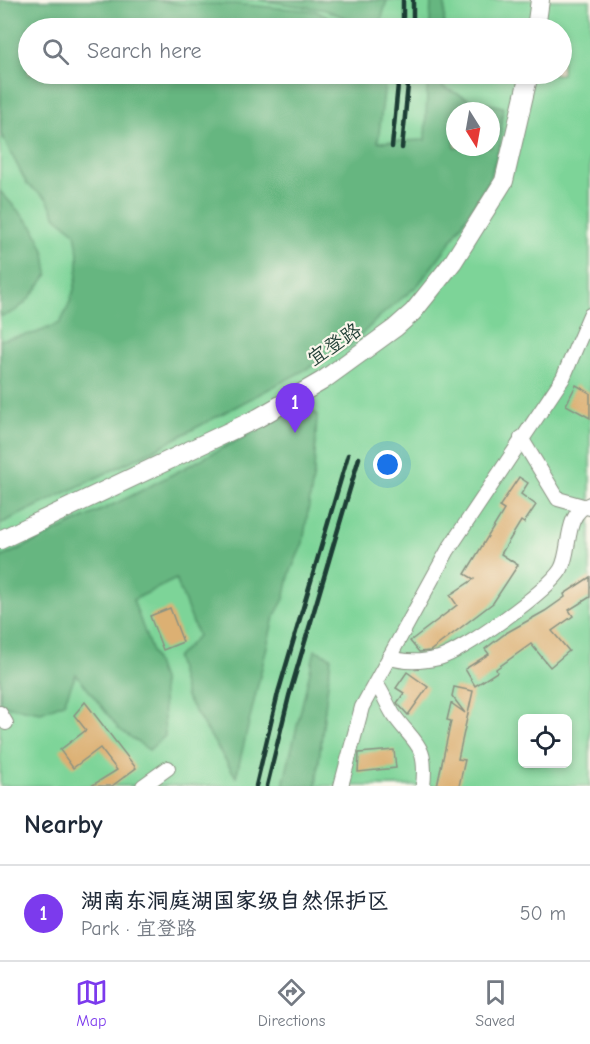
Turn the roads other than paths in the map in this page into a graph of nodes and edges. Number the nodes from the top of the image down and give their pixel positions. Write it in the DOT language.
graph roads {
  1 [pos="540,0"];
  2 [pos="537,18"];
  3 [pos="527,84"];
  4 [pos="590,315"];
  5 [pos="520,438"];
  6 [pos="588,506"];
  7 [pos="0,540"];
  8 [pos="389,657"];
  9 [pos="379,688"];
  10 [pos="168,768"];
  11 [pos="143,786"];
  12 [pos="341,786"];
  13 [pos="423,786"];
  1 -- 2 [label="street"];
  3 -- 7 [label="street, 宜登路"];
  4 -- 5 [label="street"];
  5 -- 6 [label="street"];
  5 -- 8 [label="street"];
  6 -- 8 [label="street"];
  8 -- 12 [label="street"];
  9 -- 13 [label="street"];
  10 -- 11 [label="street"];
}
